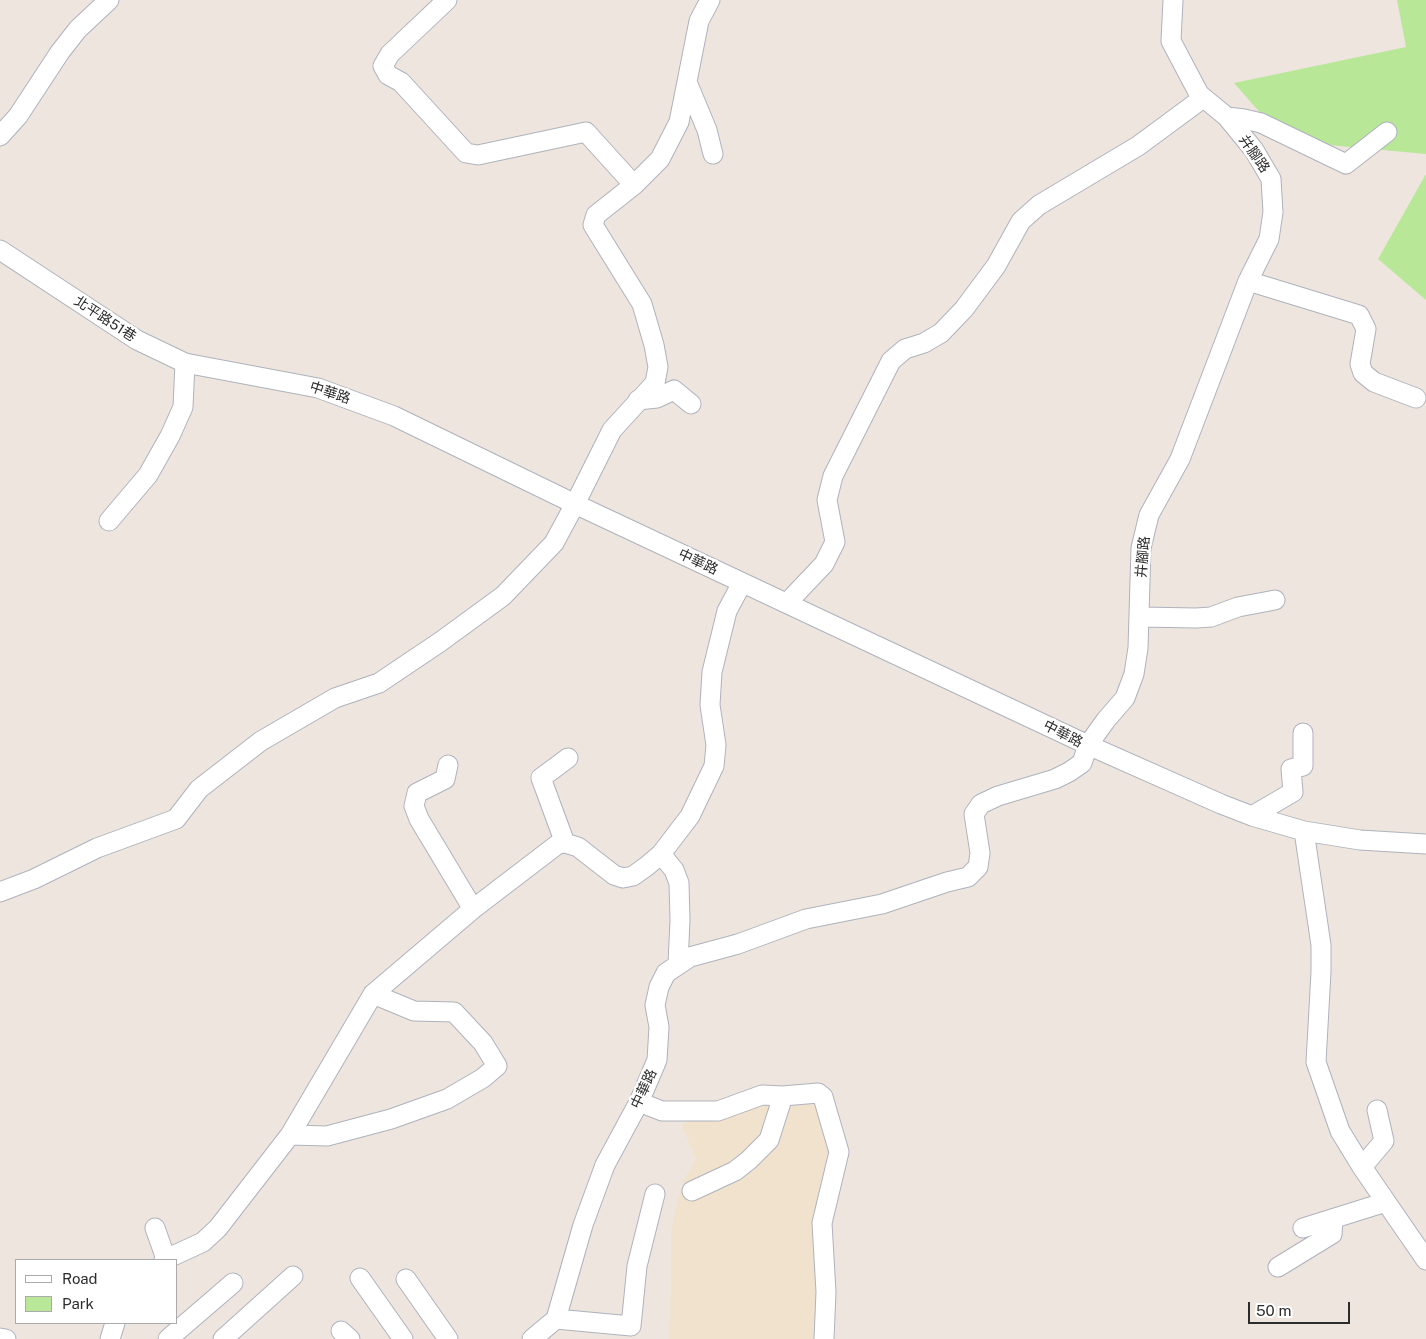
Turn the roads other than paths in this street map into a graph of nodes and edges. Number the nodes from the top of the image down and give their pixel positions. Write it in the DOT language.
graph roads {
  1 [pos="109,0"];
  2 [pos="447,0"];
  3 [pos="710,0"];
  4 [pos="1173,0"];
  5 [pos="687,82"];
  6 [pos="1203,98"];
  7 [pos="1227,117"];
  8 [pos="1387,132"];
  9 [pos="0,136"];
  10 [pos="713,154"];
  11 [pos="634,185"];
  12 [pos="0,250"];
  13 [pos="1248,281"];
  14 [pos="185,363"];
  15 [pos="219,370"];
  16 [pos="1416,398"];
  17 [pos="638,400"];
  18 [pos="690,404"];
  19 [pos="575,504"];
  20 [pos="109,520"];
  21 [pos="742,582"];
  22 [pos="1275,600"];
  23 [pos="787,603"];
  24 [pos="1140,617"];
  25 [pos="1303,733"];
  26 [pos="1088,745"];
  27 [pos="568,758"];
  28 [pos="448,765"];
  29 [pos="1252,816"];
  30 [pos="1304,831"];
  31 [pos="565,843"];
  32 [pos="1426,844"];
  33 [pos="661,854"];
  34 [pos="0,892"];
  35 [pos="473,909"];
  36 [pos="678,964"];
  37 [pos="373,994"];
  38 [pos="783,1096"];
  39 [pos="639,1102"];
  40 [pos="1377,1110"];
  41 [pos="290,1135"];
  42 [pos="1362,1167"];
  43 [pos="692,1191"];
  44 [pos="655,1194"];
  45 [pos="1386,1202"];
  46 [pos="1333,1218"];
  47 [pos="155,1228"];
  48 [pos="1303,1228"];
  49 [pos="165,1259"];
  50 [pos="167,1259"];
  51 [pos="1426,1260"];
  52 [pos="1278,1267"];
  53 [pos="293,1276"];
  54 [pos="360,1278"];
  55 [pos="406,1279"];
  56 [pos="233,1283"];
  57 [pos="556,1319"];
  58 [pos="116,1324"];
  59 [pos="535,1336"];
  60 [pos="0,1338"];
  61 [pos="6,1339"];
  62 [pos="110,1339"];
  63 [pos="168,1339"];
  64 [pos="223,1339"];
  65 [pos="402,1339"];
  66 [pos="448,1339"];
  67 [pos="556,1339"];
  68 [pos="824,1339"];
  1 -- 9 [label="street"];
  2 -- 11 [label="street"];
  3 -- 5 [label="street"];
  4 -- 6 [label="street, 井腳路"];
  5 -- 10 [label="street"];
  5 -- 11 [label="street"];
  6 -- 7 [label="street, 井腳路"];
  6 -- 23 [label="street"];
  7 -- 8 [label="street"];
  7 -- 13 [label="street, 井腳路"];
  11 -- 17 [label="street"];
  12 -- 14 [label="street, 北平路51巷"];
  13 -- 16 [label="street"];
  13 -- 24 [label="street, 井腳路"];
  14 -- 15 [label="street, 北平路51巷"];
  14 -- 20 [label="street"];
  15 -- 19 [label="street, 中華路"];
  17 -- 18 [label="street"];
  17 -- 19 [label="street"];
  19 -- 21 [label="street, 中華路"];
  19 -- 34 [label="street"];
  21 -- 23 [label="street, 中華路"];
  21 -- 33 [label="street"];
  22 -- 24 [label="street"];
  23 -- 26 [label="street, 中華路"];
  24 -- 26 [label="street, 井腳路"];
  25 -- 29 [label="street"];
  26 -- 29 [label="street"];
  26 -- 36 [label="street, 中華路"];
  27 -- 31 [label="street"];
  28 -- 35 [label="street"];
  29 -- 30 [label="street"];
  30 -- 32 [label="street"];
  30 -- 42 [label="street"];
  31 -- 33 [label="street"];
  31 -- 35 [label="street"];
  33 -- 36 [label="street"];
  35 -- 37 [label="street"];
  36 -- 39 [label="street, 中華路"];
  37 -- 41 [label="street"];
  37 -- 41 [label="street"];
  38 -- 39 [label="street"];
  38 -- 43 [label="street"];
  38 -- 68 [label="street"];
  39 -- 57 [label="street, 中華路"];
  40 -- 42 [label="street"];
  41 -- 50 [label="street"];
  42 -- 45 [label="street"];
  44 -- 57 [label="street"];
  45 -- 46 [label="street"];
  45 -- 51 [label="street"];
  46 -- 48 [label="street"];
  46 -- 52 [label="street"];
  47 -- 49 [label="street"];
  53 -- 64 [label="street"];
  54 -- 65 [label="street"];
  55 -- 66 [label="street"];
  56 -- 63 [label="street"];
  57 -- 59 [label="street"];
  58 -- 62 [label="street"];
  59 -- 67 [label="street"];
  60 -- 61 [label="street"];
}
